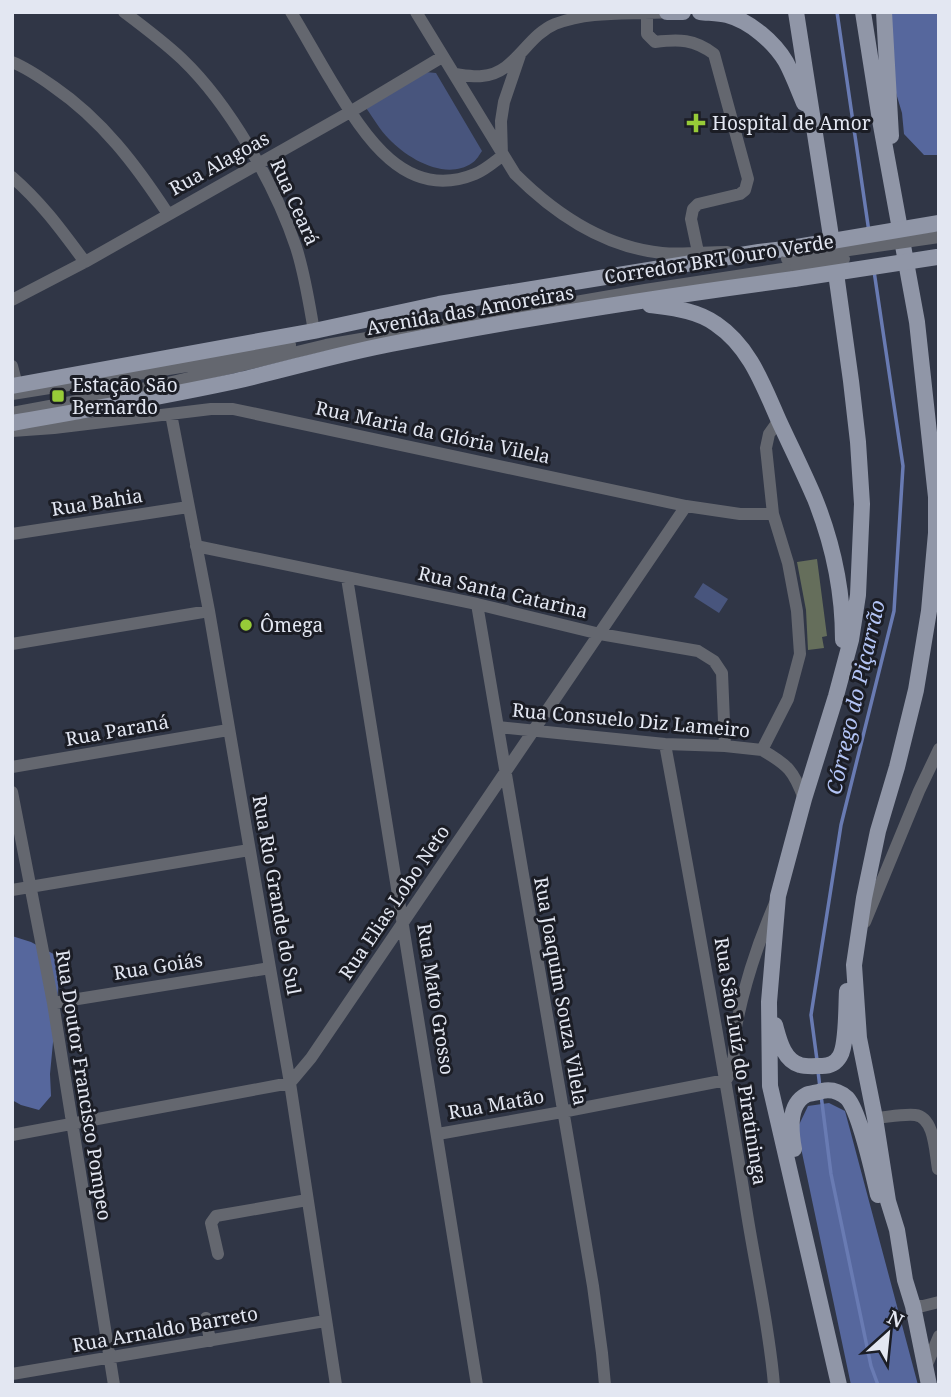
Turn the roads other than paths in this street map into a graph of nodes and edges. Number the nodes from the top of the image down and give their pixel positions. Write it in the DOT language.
graph roads {
  1 [pos="124,12"];
  2 [pos="291,12"];
  3 [pos="416,12"];
  4 [pos="619,12"];
  5 [pos="667,12"];
  6 [pos="683,12"];
  7 [pos="700,12"];
  8 [pos="796,12"];
  9 [pos="863,12"];
  10 [pos="873,12"];
  11 [pos="884,12"];
  12 [pos="647,13"];
  13 [pos="578,15"];
  14 [pos="520,55"];
  15 [pos="442,57"];
  16 [pos="12,62"];
  17 [pos="455,74"];
  18 [pos="350,112"];
  19 [pos="880,120"];
  20 [pos="813,124"];
  21 [pos="502,156"];
  22 [pos="258,164"];
  23 [pos="12,177"];
  24 [pos="897,208"];
  25 [pos="168,214"];
  26 [pos="939,223"];
  27 [pos="939,237"];
  28 [pos="698,252"];
  29 [pos="759,252"];
  30 [pos="938,253"];
  31 [pos="85,262"];
  32 [pos="790,264"];
  33 [pos="12,300"];
  34 [pos="633,302"];
  35 [pos="314,331"];
  36 [pos="12,366"];
  37 [pos="14,388"];
  38 [pos="12,413"];
  39 [pos="171,414"];
  40 [pos="779,420"];
  41 [pos="12,423"];
  42 [pos="12,431"];
  43 [pos="686,506"];
  44 [pos="188,507"];
  45 [pos="772,514"];
  46 [pos="12,534"];
  47 [pos="196,547"];
  48 [pos="347,578"];
  49 [pos="477,604"];
  50 [pos="209,611"];
  51 [pos="600,634"];
  52 [pos="12,644"];
  53 [pos="841,679"];
  54 [pos="498,727"];
  55 [pos="228,730"];
  56 [pos="533,732"];
  57 [pos="666,744"];
  58 [pos="725,746"];
  59 [pos="939,749"];
  60 [pos="762,750"];
  61 [pos="12,767"];
  62 [pos="505,772"];
  63 [pos="12,792"];
  64 [pos="804,799"];
  65 [pos="249,850"];
  66 [pos="30,887"];
  67 [pos="12,890"];
  68 [pos="778,896"];
  69 [pos="404,922"];
  70 [pos="856,945"];
  71 [pos="854,965"];
  72 [pos="270,968"];
  73 [pos="769,1002"];
  74 [pos="53,1003"];
  75 [pos="726,1080"];
  76 [pos="290,1083"];
  77 [pos="562,1112"];
  78 [pos="875,1118"];
  79 [pos="72,1124"];
  80 [pos="438,1134"];
  81 [pos="12,1135"];
  82 [pos="938,1170"];
  83 [pos="307,1200"];
  84 [pos="800,1218"];
  85 [pos="218,1254"];
  86 [pos="902,1259"];
  87 [pos="939,1302"];
  88 [pos="913,1306"];
  89 [pos="206,1318"];
  90 [pos="325,1321"];
  91 [pos="939,1336"];
  92 [pos="210,1341"];
  93 [pos="109,1358"];
  94 [pos="926,1367"];
  95 [pos="12,1374"];
  96 [pos="114,1385"];
  97 [pos="336,1385"];
  98 [pos="478,1385"];
  99 [pos="605,1385"];
  100 [pos="774,1385"];
  101 [pos="839,1385"];
  102 [pos="929,1385"];
  1 -- 22 [label="street, Rua Ceará"];
  2 -- 18 [label="street"];
  3 -- 15 [label="street"];
  4 -- 12 [label="street"];
  4 -- 13 [label="street"];
  5 -- 6 [label="main road"];
  5 -- 12 [label="street"];
  7 -- 20 [label="main road"];
  8 -- 20 [label="main road"];
  9 -- 19 [label="main road"];
  10 -- 19 [label="main road"];
  11 -- 24 [label="main road"];
  12 -- 28 [label="street"];
  13 -- 14 [label="street"];
  14 -- 17 [label="street"];
  14 -- 21 [label="street"];
  15 -- 17 [label="street"];
  15 -- 18 [label="street, Rua Alagoas"];
  16 -- 25 [label="street"];
  17 -- 21 [label="street"];
  18 -- 21 [label="street"];
  18 -- 22 [label="street, Rua Alagoas"];
  19 -- 24 [label="main road"];
  20 -- 53 [label="main road"];
  21 -- 28 [label="street"];
  22 -- 25 [label="street, Rua Alagoas"];
  22 -- 35 [label="street, Rua Ceará"];
  23 -- 31 [label="street"];
  24 -- 70 [label="main road"];
  25 -- 31 [label="street, Rua Alagoas"];
  26 -- 32 [label="main road, Avenida das Amoreiras, bridge"];
  27 -- 32 [label="street, Corredor BRT Ouro Verde, bridge"];
  28 -- 29 [label="street"];
  29 -- 32 [label="main road, Avenida das Amoreiras"];
  29 -- 35 [label="main road, Avenida das Amoreiras"];
  30 -- 32 [label="main road, Avenida das Amoreiras, bridge"];
  31 -- 33 [label="street, Rua Alagoas"];
  32 -- 34 [label="main road, Avenida das Amoreiras"];
  32 -- 37 [label="street, Corredor BRT Ouro Verde"];
  32 -- 38 [label="street, Corredor BRT Ouro Verde"];
  34 -- 40 [label="main road"];
  34 -- 41 [label="main road, Avenida das Amoreiras"];
  35 -- 37 [label="main road, Avenida das Amoreiras"];
  36 -- 37 [label="street"];
  39 -- 42 [label="street, Rua Maria da Glória Vilela"];
  39 -- 43 [label="street, Rua Maria da Glória Vilela"];
  39 -- 44 [label="street, Rua Rio Grande do Sul"];
  40 -- 45 [label="street, Rua Consuelo Diz Lameiro"];
  40 -- 53 [label="main road"];
  43 -- 45 [label="street"];
  43 -- 51 [label="street, Rua Elias Lobo Neto"];
  44 -- 46 [label="street, Rua Bahia"];
  44 -- 47 [label="street, Rua Rio Grande do Sul"];
  45 -- 60 [label="street, Rua Consuelo Diz Lameiro"];
  47 -- 48 [label="street, Rua Santa Catarina"];
  47 -- 50 [label="street, Rua Rio Grande do Sul"];
  48 -- 49 [label="street, Rua Santa Catarina"];
  48 -- 69 [label="street, Rua Mato Grosso"];
  49 -- 51 [label="street, Rua Santa Catarina"];
  49 -- 54 [label="street, Rua Joaquim Souza Vilela"];
  50 -- 52 [label="street"];
  50 -- 55 [label="street, Rua Rio Grande do Sul"];
  51 -- 56 [label="street, Rua Elias Lobo Neto"];
  51 -- 58 [label="street, Rua Santa Catarina"];
  53 -- 64 [label="main road"];
  54 -- 56 [label="street, Rua Consuelo Diz Lameiro"];
  54 -- 62 [label="street, Rua Joaquim Souza Vilela"];
  55 -- 61 [label="street, Rua Paraná"];
  55 -- 65 [label="street, Rua Rio Grande do Sul"];
  56 -- 57 [label="street, Rua Consuelo Diz Lameiro"];
  56 -- 62 [label="street, Rua Elias Lobo Neto"];
  57 -- 58 [label="street, Rua Consuelo Diz Lameiro"];
  57 -- 75 [label="street, Rua São Luíz do Piratininga"];
  58 -- 60 [label="street, Rua Consuelo Diz Lameiro"];
  59 -- 70 [label="street"];
  60 -- 64 [label="street"];
  62 -- 69 [label="street, Rua Elias Lobo Neto"];
  62 -- 77 [label="street, Rua Joaquim Souza Vilela"];
  63 -- 66 [label="street, Rua Doutor Francisco Pompeo"];
  64 -- 68 [label="main road"];
  65 -- 66 [label="street"];
  65 -- 72 [label="street, Rua Rio Grande do Sul"];
  66 -- 67 [label="street"];
  66 -- 74 [label="street, Rua Doutor Francisco Pompeo"];
  68 -- 73 [label="main road"];
  68 -- 75 [label="street"];
  69 -- 76 [label="street, Rua Elias Lobo Neto"];
  69 -- 80 [label="street, Rua Mato Grosso"];
  70 -- 71 [label="main road"];
  71 -- 73 [label="main road"];
  71 -- 78 [label="main road"];
  72 -- 74 [label="street, Rua Goiás"];
  72 -- 76 [label="street, Rua Rio Grande do Sul"];
  73 -- 84 [label="main road"];
  74 -- 79 [label="street, Rua Doutor Francisco Pompeo"];
  75 -- 77 [label="street, Rua Matão"];
  75 -- 100 [label="street, Rua São Luíz do Piratininga"];
  76 -- 79 [label="street"];
  76 -- 83 [label="street, Rua Rio Grande do Sul"];
  77 -- 80 [label="street, Rua Matão"];
  77 -- 99 [label="street, Rua Joaquim Souza Vilela"];
  78 -- 82 [label="street"];
  78 -- 86 [label="main road"];
  79 -- 81 [label="street"];
  79 -- 93 [label="street, Rua Doutor Francisco Pompeo"];
  80 -- 98 [label="street, Rua Mato Grosso"];
  83 -- 85 [label="street"];
  83 -- 90 [label="street, Rua Rio Grande do Sul"];
  84 -- 86 [label="main road"];
  84 -- 101 [label="main road"];
  86 -- 88 [label="main road"];
  87 -- 88 [label="street"];
  88 -- 94 [label="main road"];
  89 -- 92 [label="street"];
  90 -- 92 [label="street, Rua Arnaldo Barreto"];
  90 -- 97 [label="street, Rua Rio Grande do Sul"];
  91 -- 94 [label="street"];
  92 -- 93 [label="street, Rua Arnaldo Barreto"];
  93 -- 95 [label="street, Rua Arnaldo Barreto"];
  93 -- 96 [label="street, Rua Doutor Francisco Pompeo"];
  94 -- 102 [label="main road"];
}
